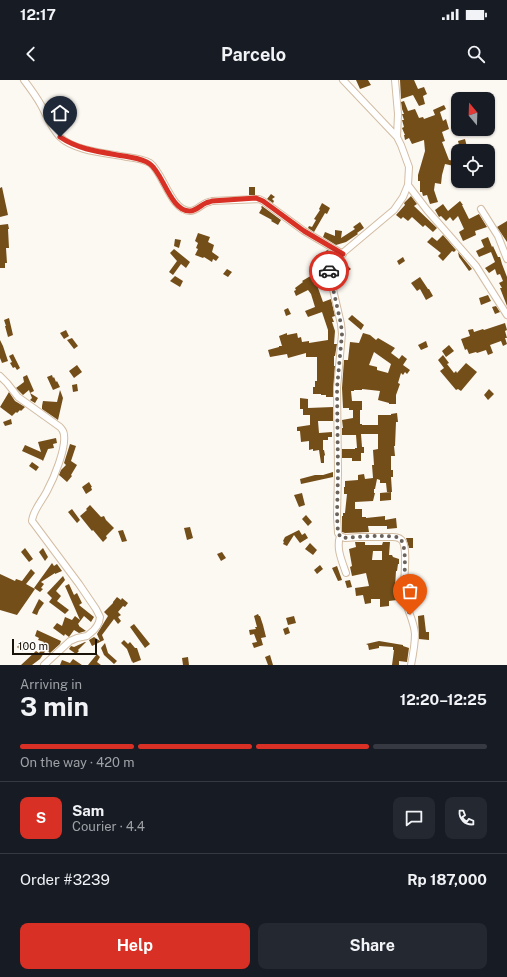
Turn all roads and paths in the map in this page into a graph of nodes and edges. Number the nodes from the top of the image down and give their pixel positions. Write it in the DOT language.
graph roads {
  1 [pos="24,80"];
  2 [pos="343,80"];
  3 [pos="395,80"];
  4 [pos="397,137"];
  5 [pos="408,185"];
  6 [pos="481,209"];
  7 [pos="343,254"];
  8 [pos="507,259"];
  9 [pos="507,315"];
  10 [pos="0,376"];
  11 [pos="340,536"];
  12 [pos="346,573"];
  13 [pos="44,665"];
  14 [pos="411,665"];
  1 -- 7 [label="street"];
  2 -- 4 [label="street"];
  3 -- 4 [label="street"];
  4 -- 5 [label="street"];
  5 -- 7 [label="street"];
  5 -- 9 [label="street"];
  6 -- 8 [label="street"];
  7 -- 11 [label="street"];
  10 -- 13 [label="street"];
  11 -- 12 [label="street"];
  11 -- 14 [label="street"];
}
